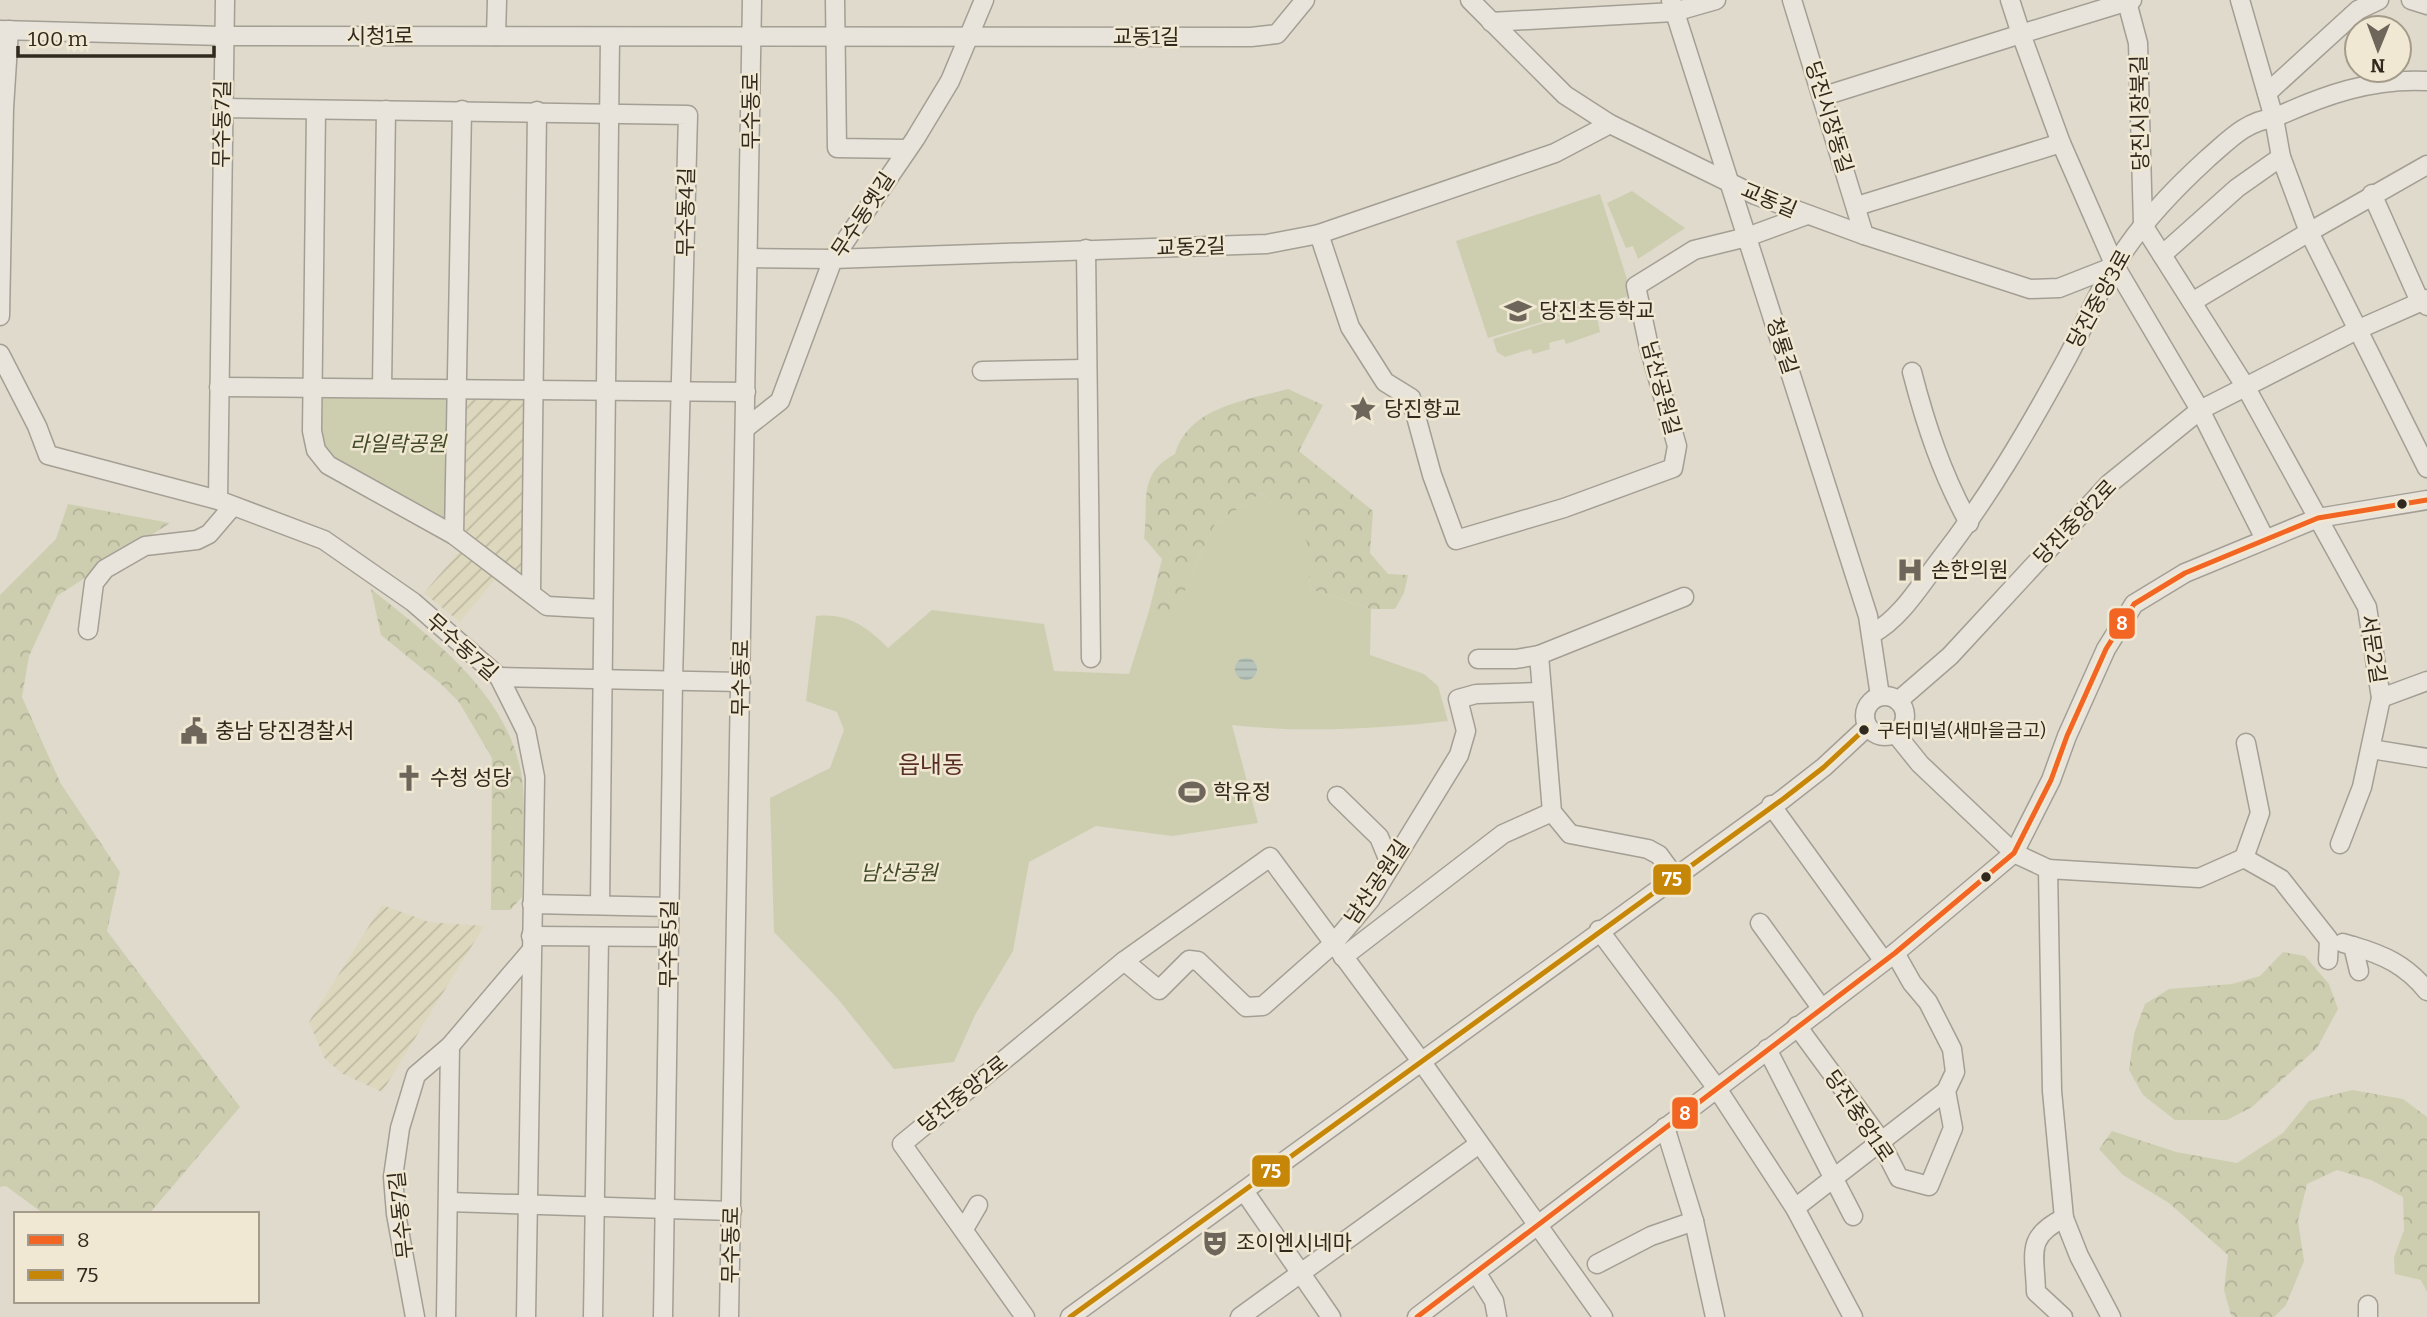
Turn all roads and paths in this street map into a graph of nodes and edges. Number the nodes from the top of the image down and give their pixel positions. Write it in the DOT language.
graph roads {
  1 [pos="225,0"];
  2 [pos="497,0"];
  3 [pos="752,0"];
  4 [pos="835,0"];
  5 [pos="984,0"];
  6 [pos="1305,0"];
  7 [pos="1470,0"];
  8 [pos="1716,0"];
  9 [pos="1792,0"];
  10 [pos="2010,0"];
  11 [pos="2240,0"];
  12 [pos="2379,0"];
  13 [pos="2411,0"];
  14 [pos="2129,1"];
  15 [pos="2427,5"];
  16 [pos="1672,6"];
  17 [pos="1553,8"];
  18 [pos="1492,22"];
  19 [pos="5,30"];
  20 [pos="2021,34"];
  21 [pos="223,36"];
  22 [pos="971,36"];
  23 [pos="496,37"];
  24 [pos="835,37"];
  25 [pos="610,38"];
  26 [pos="751,39"];
  27 [pos="2427,81"];
  28 [pos="2267,93"];
  29 [pos="1824,96"];
  30 [pos="222,108"];
  31 [pos="316,110"];
  32 [pos="386,110"];
  33 [pos="461,110"];
  34 [pos="537,111"];
  35 [pos="609,113"];
  36 [pos="2274,118"];
  37 [pos="1610,124"];
  38 [pos="2062,143"];
  39 [pos="907,149"];
  40 [pos="2281,157"];
  41 [pos="2427,165"];
  42 [pos="1728,182"];
  43 [pos="2372,194"];
  44 [pos="1857,206"];
  45 [pos="1807,215"];
  46 [pos="2143,225"];
  47 [pos="2309,232"];
  48 [pos="1319,234"];
  49 [pos="1864,235"];
  50 [pos="1747,237"];
  51 [pos="1086,249"];
  52 [pos="2162,255"];
  53 [pos="750,258"];
  54 [pos="833,259"];
  55 [pos="2115,266"];
  56 [pos="2192,302"];
  57 [pos="2426,302"];
  58 [pos="0,316"];
  59 [pos="2359,329"];
  60 [pos="0,354"];
  61 [pos="1085,369"];
  62 [pos="982,371"];
  63 [pos="1912,372"];
  64 [pos="2245,386"];
  65 [pos="219,387"];
  66 [pos="313,388"];
  67 [pos="382,388"];
  68 [pos="458,388"];
  69 [pos="533,388"];
  70 [pos="608,389"];
  71 [pos="682,389"];
  72 [pos="747,392"];
  73 [pos="2200,410"];
  74 [pos="747,427"];
  75 [pos="2427,468"];
  76 [pos="2427,500"];
  77 [pos="225,503"];
  78 [pos="2318,518"];
  79 [pos="1969,523"];
  80 [pos="454,535"];
  81 [pos="2265,539"];
  82 [pos="531,592"];
  83 [pos="1684,597"];
  84 [pos="603,609"];
  85 [pos="88,630"];
  86 [pos="1872,634"];
  87 [pos="1539,654"];
  88 [pos="1090,658"];
  89 [pos="1478,659"];
  90 [pos="499,677"];
  91 [pos="602,678"];
  92 [pos="673,680"];
  93 [pos="2427,681"];
  94 [pos="741,682"];
  95 [pos="1541,692"];
  96 [pos="1880,696"];
  97 [pos="2381,698"];
  98 [pos="1898,701"];
  99 [pos="1867,727"];
  100 [pos="1895,733"];
  101 [pos="2246,743"];
  102 [pos="2371,748"];
  103 [pos="2427,758"];
  104 [pos="1337,796"];
  105 [pos="1771,805"];
  106 [pos="1552,812"];
  107 [pos="2340,844"];
  108 [pos="2014,853"];
  109 [pos="1270,857"];
  110 [pos="2244,858"];
  111 [pos="1391,866"];
  112 [pos="2048,869"];
  113 [pos="1675,877"];
  114 [pos="532,904"];
  115 [pos="600,905"];
  116 [pos="670,907"];
  117 [pos="1760,923"];
  118 [pos="1599,930"];
  119 [pos="600,937"];
  120 [pos="669,937"];
  121 [pos="2329,940"];
  122 [pos="530,944"];
  123 [pos="2353,946"];
  124 [pos="1338,951"];
  125 [pos="1889,957"];
  126 [pos="2328,960"];
  127 [pos="1124,961"];
  128 [pos="2359,971"];
  129 [pos="2427,991"];
  130 [pos="1822,1009"];
  131 [pos="1797,1026"];
  132 [pos="450,1046"];
  133 [pos="1767,1049"];
  134 [pos="1421,1060"];
  135 [pos="1716,1087"];
  136 [pos="1946,1091"];
  137 [pos="1665,1127"];
  138 [pos="1880,1140"];
  139 [pos="1479,1144"];
  140 [pos="1834,1180"];
  141 [pos="1244,1191"];
  142 [pos="449,1202"];
  143 [pos="529,1204"];
  144 [pos="978,1205"];
  145 [pos="596,1206"];
  146 [pos="666,1208"];
  147 [pos="1794,1208"];
  148 [pos="732,1210"];
  149 [pos="1853,1216"];
  150 [pos="2064,1218"];
  151 [pos="1694,1221"];
  152 [pos="1537,1228"];
  153 [pos="964,1229"];
  154 [pos="1597,1264"];
  155 [pos="1301,1272"];
  156 [pos="1476,1272"];
  157 [pos="415,1317"];
  158 [pos="446,1317"];
  159 [pos="526,1317"];
  160 [pos="593,1317"];
  161 [pos="663,1317"];
  162 [pos="729,1317"];
  163 [pos="1026,1317"];
  164 [pos="1070,1317"];
  165 [pos="1240,1317"];
  166 [pos="1331,1317"];
  167 [pos="1417,1317"];
  168 [pos="1497,1317"];
  169 [pos="1603,1317"];
  170 [pos="1715,1317"];
  171 [pos="1853,1317"];
  172 [pos="2063,1317"];
  173 [pos="2111,1317"];
  1 -- 21 [label="street, 무수동7길"];
  2 -- 23 [label="street"];
  3 -- 26 [label="street, 무수동로"];
  4 -- 24 [label="street"];
  5 -- 22 [label="street, 무수동옛길"];
  6 -- 22 [label="street, 교동1길"];
  7 -- 18 [label="street, 교동길"];
  8 -- 16 [label="street"];
  9 -- 29 [label="street, 당진시장동길"];
  10 -- 20 [label="street"];
  11 -- 28 [label="street"];
  12 -- 28 [label="street"];
  13 -- 15 [label="street"];
  14 -- 20 [label="street, 당진시장북길"];
  14 -- 46 [label="street, 당진시장북길"];
  16 -- 17 [label="street"];
  16 -- 42 [label="street, 청룡길"];
  17 -- 18 [label="street"];
  18 -- 37 [label="street, 교동길"];
  19 -- 21 [label="street, 시청1로"];
  19 -- 58 [label="street, 시청1로"];
  20 -- 29 [label="street, 당진시장북길"];
  20 -- 38 [label="street"];
  21 -- 23 [label="street, 시청1로"];
  21 -- 30 [label="street, 무수동7길"];
  22 -- 24 [label="street"];
  22 -- 39 [label="street, 무수동옛길"];
  23 -- 25 [label="street, 시청1로"];
  24 -- 26 [label="street"];
  24 -- 39 [label="street"];
  25 -- 26 [label="street, 시청1로"];
  25 -- 35 [label="street"];
  26 -- 53 [label="street, 무수동로"];
  27 -- 36 [label="street, 당진중앙3로"];
  28 -- 36 [label="street"];
  29 -- 44 [label="street, 당진시장동길"];
  30 -- 31 [label="street, 무수동4길"];
  30 -- 65 [label="street, 무수동7길"];
  31 -- 32 [label="street, 무수동4길"];
  31 -- 66 [label="street"];
  32 -- 33 [label="street, 무수동4길"];
  32 -- 67 [label="street"];
  33 -- 34 [label="street, 무수동4길"];
  33 -- 68 [label="street"];
  34 -- 35 [label="street, 무수동4길"];
  34 -- 69 [label="street"];
  35 -- 70 [label="street"];
  35 -- 71 [label="street, 무수동4길"];
  36 -- 40 [label="street"];
  36 -- 46 [label="street, 당진중앙3로"];
  37 -- 42 [label="street, 교동길"];
  37 -- 48 [label="street, 교동2길"];
  38 -- 44 [label="street"];
  38 -- 55 [label="street"];
  39 -- 54 [label="street, 무수동옛길"];
  40 -- 47 [label="street"];
  40 -- 52 [label="street, 당진중앙3로"];
  41 -- 43 [label="street"];
  42 -- 45 [label="street, 교동길"];
  42 -- 50 [label="street, 청룡길"];
  43 -- 47 [label="street"];
  43 -- 57 [label="street, 당진중앙2로"];
  44 -- 49 [label="street, 당진시장동길"];
  45 -- 49 [label="street, 교동길"];
  45 -- 50 [label="street"];
  46 -- 52 [label="street"];
  46 -- 55 [label="street, 당진중앙3로"];
  47 -- 56 [label="street"];
  47 -- 59 [label="street"];
  48 -- 50 [label="street, 남산공원길"];
  48 -- 51 [label="street, 교동2길"];
  49 -- 55 [label="street, 교동길"];
  50 -- 86 [label="street, 청룡길"];
  51 -- 54 [label="street, 교동2길"];
  51 -- 61 [label="street"];
  52 -- 56 [label="street"];
  53 -- 54 [label="street, 교동2길"];
  53 -- 72 [label="street, 무수동로"];
  54 -- 74 [label="street, 무수동옛길"];
  55 -- 73 [label="street"];
  55 -- 79 [label="street, 당진중앙3로"];
  56 -- 64 [label="street"];
  57 -- 59 [label="street, 당진중앙2로"];
  59 -- 64 [label="street, 당진중앙2로"];
  59 -- 75 [label="street"];
  60 -- 77 [label="street, 무수동7길"];
  61 -- 62 [label="street"];
  61 -- 88 [label="street"];
  63 -- 79 [label="street"];
  64 -- 73 [label="street, 당진중앙2로"];
  64 -- 78 [label="street"];
  65 -- 66 [label="street"];
  65 -- 77 [label="street, 무수동7길"];
  66 -- 67 [label="street"];
  66 -- 80 [label="street"];
  67 -- 68 [label="street"];
  68 -- 69 [label="street"];
  68 -- 80 [label="street"];
  69 -- 70 [label="street"];
  69 -- 82 [label="street"];
  70 -- 71 [label="street"];
  70 -- 84 [label="street"];
  71 -- 72 [label="street"];
  71 -- 92 [label="street, 무수동4길"];
  72 -- 74 [label="street, 무수동로"];
  73 -- 81 [label="street"];
  73 -- 98 [label="street, 당진중앙2로"];
  74 -- 94 [label="street, 무수동로"];
  76 -- 78 [label="street"];
  77 -- 85 [label="street"];
  77 -- 90 [label="street, 무수동7길"];
  78 -- 81 [label="street"];
  78 -- 97 [label="street, 서문2길"];
  79 -- 86 [label="street, 당진중앙3로"];
  80 -- 82 [label="street"];
  81 -- 108 [label="street"];
  82 -- 84 [label="street"];
  83 -- 87 [label="street"];
  84 -- 91 [label="street"];
  86 -- 96 [label="street, 청룡길"];
  87 -- 89 [label="street"];
  87 -- 95 [label="street"];
  90 -- 91 [label="street"];
  90 -- 114 [label="street, 무수동7길"];
  91 -- 92 [label="street"];
  91 -- 115 [label="street"];
  92 -- 94 [label="street"];
  92 -- 116 [label="street, 무수동5길"];
  93 -- 97 [label="street"];
  94 -- 148 [label="street, 무수동로"];
  95 -- 106 [label="street"];
  95 -- 111 [label="street, 남산공원길"];
  96 -- 98 [label="street"];
  96 -- 99 [label="street"];
  97 -- 102 [label="street, 서문2길"];
  98 -- 100 [label="street"];
  99 -- 100 [label="street"];
  99 -- 105 [label="street"];
  100 -- 108 [label="street"];
  101 -- 110 [label="street"];
  102 -- 103 [label="street"];
  102 -- 107 [label="street, 서문2길"];
  104 -- 111 [label="street"];
  105 -- 113 [label="street"];
  105 -- 125 [label="street"];
  106 -- 113 [label="street"];
  106 -- 124 [label="street"];
  108 -- 112 [label="street"];
  108 -- 125 [label="street"];
  109 -- 124 [label="street, 남산공원길"];
  109 -- 127 [label="street, 당진중앙2로"];
  110 -- 112 [label="street"];
  110 -- 121 [label="street"];
  111 -- 124 [label="street, 남산공원길"];
  112 -- 150 [label="street"];
  113 -- 118 [label="street"];
  114 -- 115 [label="street"];
  114 -- 122 [label="street, 무수동7길"];
  115 -- 116 [label="street"];
  116 -- 120 [label="street, 무수동5길"];
  117 -- 130 [label="street"];
  118 -- 134 [label="street"];
  118 -- 135 [label="street"];
  119 -- 120 [label="street"];
  119 -- 122 [label="street"];
  119 -- 145 [label="street"];
  120 -- 146 [label="street, 무수동5길"];
  121 -- 123 [label="street"];
  121 -- 126 [label="street"];
  122 -- 132 [label="street, 무수동7길"];
  122 -- 143 [label="street, 무수동7길"];
  123 -- 128 [label="street"];
  123 -- 129 [label="street"];
  124 -- 127 [label="street"];
  124 -- 134 [label="street"];
  125 -- 130 [label="street"];
  125 -- 136 [label="street, 당진중앙1로"];
  127 -- 153 [label="street, 당진중앙2로"];
  130 -- 131 [label="street"];
  131 -- 133 [label="street"];
  131 -- 138 [label="street, 당진중앙1로"];
  132 -- 142 [label="street, 무수동7길"];
  132 -- 157 [label="street, 무수동7길"];
  133 -- 135 [label="street"];
  133 -- 140 [label="street"];
  134 -- 139 [label="street"];
  134 -- 141 [label="street"];
  135 -- 137 [label="street"];
  135 -- 147 [label="street"];
  136 -- 138 [label="street"];
  136 -- 138 [label="street, 당진중앙1로"];
  137 -- 151 [label="street"];
  137 -- 152 [label="street"];
  138 -- 140 [label="street"];
  139 -- 152 [label="street"];
  139 -- 155 [label="street"];
  140 -- 147 [label="street"];
  140 -- 149 [label="street"];
  141 -- 155 [label="street"];
  141 -- 164 [label="street"];
  142 -- 143 [label="street"];
  142 -- 158 [label="street, 무수동7길"];
  143 -- 145 [label="street"];
  143 -- 159 [label="street, 무수동7길"];
  144 -- 153 [label="street"];
  145 -- 146 [label="street"];
  145 -- 160 [label="street"];
  146 -- 148 [label="street"];
  146 -- 161 [label="street, 무수동5길"];
  147 -- 171 [label="street"];
  148 -- 162 [label="street, 무수동로"];
  150 -- 172 [label="street"];
  150 -- 173 [label="street"];
  151 -- 154 [label="street"];
  151 -- 170 [label="street"];
  152 -- 156 [label="street"];
  152 -- 169 [label="street"];
  153 -- 163 [label="street, 당진중앙2로"];
  155 -- 165 [label="street"];
  155 -- 166 [label="street"];
  156 -- 167 [label="street"];
  156 -- 168 [label="street"];
}
